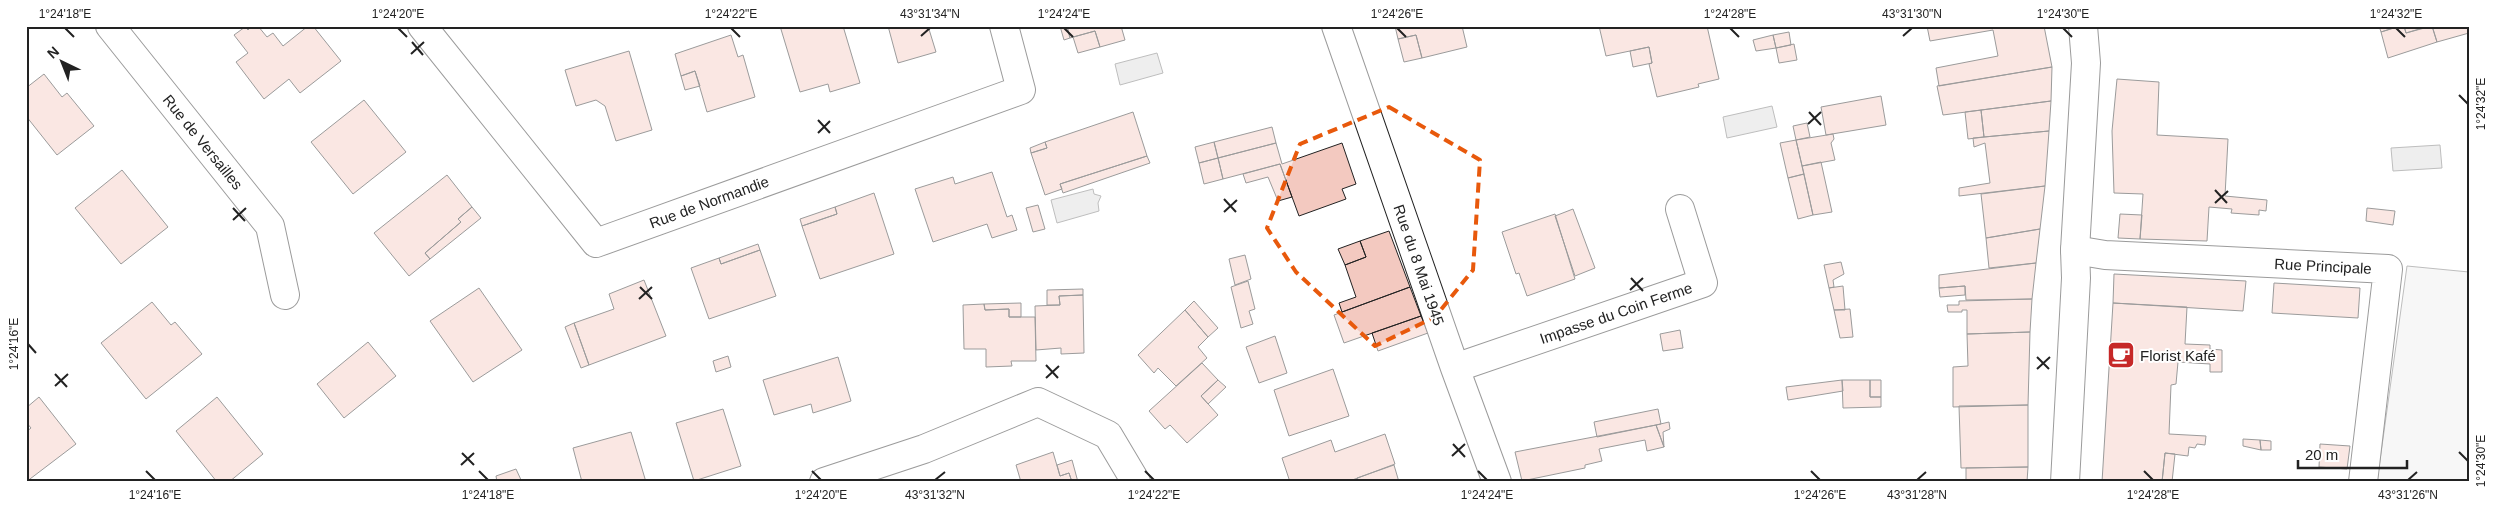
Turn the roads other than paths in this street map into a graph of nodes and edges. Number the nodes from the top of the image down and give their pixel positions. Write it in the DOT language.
graph roads {
  1 [pos="110,26"];
  2 [pos="422,26"];
  3 [pos="1004,26"];
  4 [pos="2083,26"];
  5 [pos="2099,26"];
  6 [pos="1340,36"];
  7 [pos="2086,63"];
  8 [pos="1680,208"];
  9 [pos="2075,250"];
  10 [pos="284,296"];
  11 [pos="1455,368"];
  12 [pos="824,482"];
  13 [pos="1136,482"];
  14 [pos="1498,482"];
  15 [pos="2065,482"];
  16 [pos="2362,482"];
  1 -- 10 [label="street, Rue de Versailles"];
  2 -- 3 [label="street, Rue de Normandie"];
  4 -- 7 [label="street"];
  5 -- 7 [label="street"];
  6 -- 11 [label="street, Rue du 8 Mai 1945"];
  7 -- 9 [label="street"];
  8 -- 11 [label="street, Impasse du Coin Ferme"];
  9 -- 15 [label="street"];
  9 -- 16 [label="street, Rue Principale"];
  11 -- 14 [label="street, Rue du 8 Mai 1945"];
  12 -- 13 [label="street"];
}
